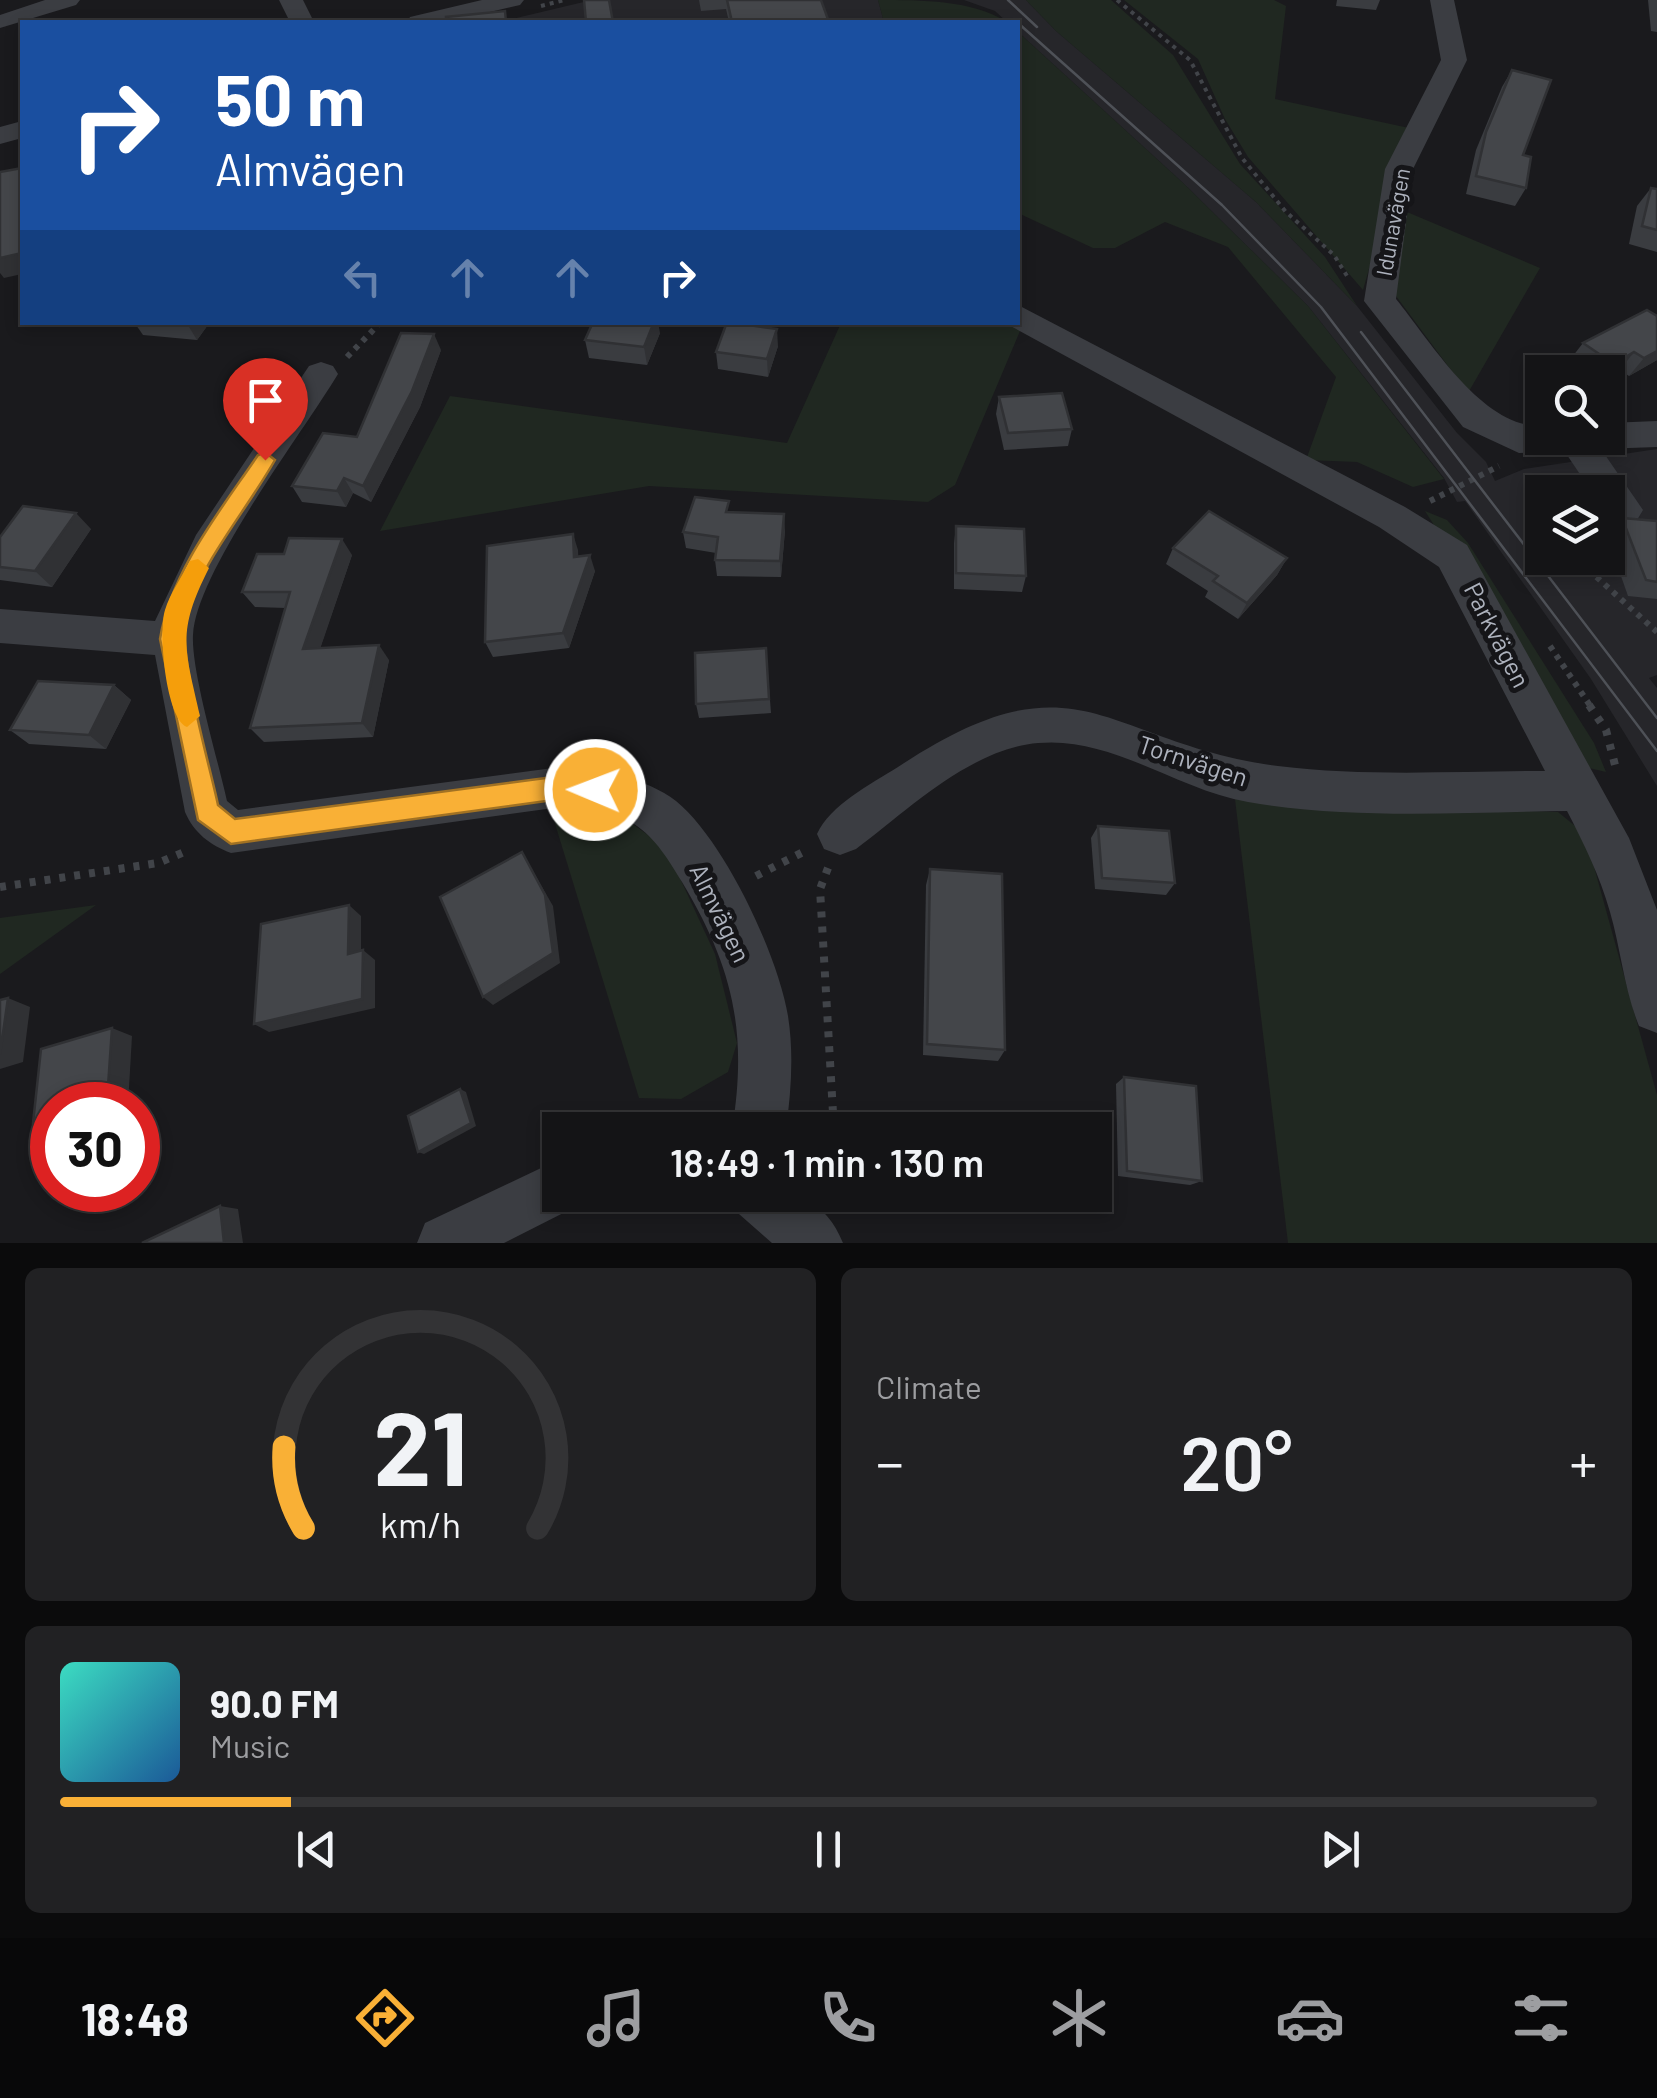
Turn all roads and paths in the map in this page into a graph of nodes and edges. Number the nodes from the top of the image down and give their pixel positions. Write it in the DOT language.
graph roads {
  1 [pos="68,0"];
  2 [pos="512,0"];
  3 [pos="1117,0"];
  4 [pos="1442,0"];
  5 [pos="23,20"];
  6 [pos="427,20"];
  7 [pos="1351,282"];
  8 [pos="1020,317"];
  9 [pos="378,325"];
  10 [pos="321,374"];
  11 [pos="1657,434"];
  12 [pos="1625,436"];
  13 [pos="1525,440"];
  14 [pos="1492,454"];
  15 [pos="1392,517"];
  16 [pos="1594,575"];
  17 [pos="0,626"];
  18 [pos="1657,632"];
  19 [pos="172,639"];
  20 [pos="1578,791"];
  21 [pos="231,832"];
  22 [pos="840,834"];
  23 [pos="0,887"];
  24 [pos="715,896"];
  25 [pos="1657,1008"];
  26 [pos="762,1112"];
  27 [pos="833,1112"];
  28 [pos="542,1195"];
  29 [pos="778,1212"];
  30 [pos="445,1243"];
  31 [pos="815,1243"];
  1 -- 5 [label="street"];
  2 -- 6 [label="street"];
  3 -- 7 [label="path"];
  4 -- 13 [label="street, Idunavägen"];
  8 -- 15 [label="street, Parkvägen"];
  9 -- 10 [label="path"];
  10 -- 19 [label="street"];
  11 -- 12 [label="street, Idunavägen"];
  14 -- 15 [label="path"];
  15 -- 20 [label="street, Parkvägen"];
  16 -- 18 [label="path"];
  17 -- 19 [label="street"];
  19 -- 21 [label="street"];
  20 -- 22 [label="street, Tornvägen"];
  20 -- 25 [label="street, Parkvägen"];
  21 -- 23 [label="path"];
  21 -- 24 [label="street, Almvägen"];
  22 -- 24 [label="path"];
  22 -- 27 [label="path"];
  24 -- 26 [label="street, Almvägen"];
  28 -- 30 [label="street"];
  29 -- 31 [label="street"];
}
